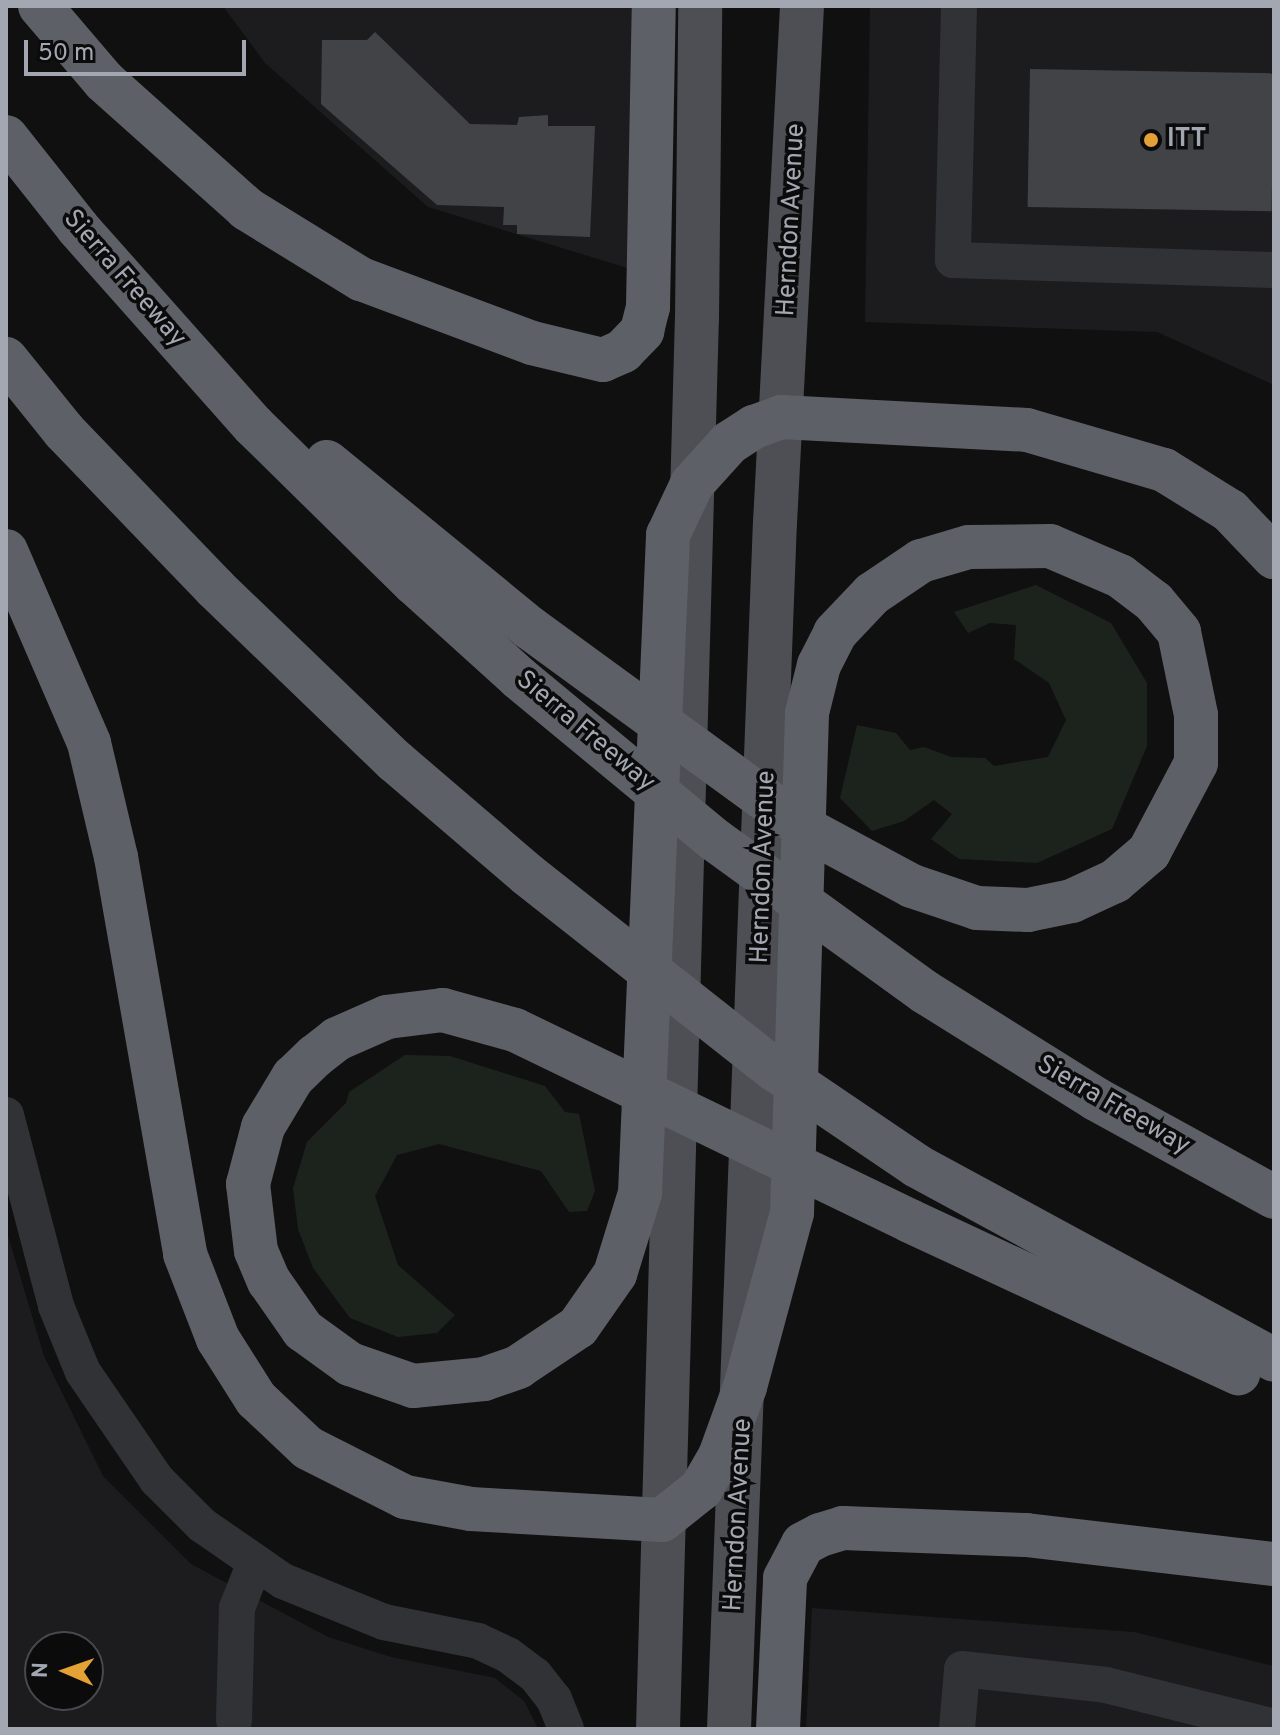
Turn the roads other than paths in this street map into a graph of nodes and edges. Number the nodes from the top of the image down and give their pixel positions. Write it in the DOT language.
graph roads {
  1 [pos="40,6"];
  2 [pos="654,6"];
  3 [pos="700,6"];
  4 [pos="802,6"];
  5 [pos="959,6"];
  6 [pos="6,137"];
  7 [pos="1274,270"];
  8 [pos="167,329"];
  9 [pos="6,359"];
  10 [pos="781,417"];
  11 [pos="692,484"];
  12 [pos="6,551"];
  13 [pos="1274,557"];
  14 [pos="6,1115"];
  15 [pos="1274,1197"];
  16 [pos="1274,1360"];
  17 [pos="1274,1386"];
  18 [pos="745,1387"];
  19 [pos="662,1520"];
  20 [pos="1274,1564"];
  21 [pos="254,1565"];
  22 [pos="234,1720"];
  23 [pos="1274,1727"];
  24 [pos="566,1729"];
  25 [pos="658,1729"];
  26 [pos="729,1729"];
  27 [pos="778,1729"];
  28 [pos="957,1729"];
  1 -- 2 [label="highway"];
  3 -- 11 [label="main road"];
  4 -- 10 [label="main road, Herndon Avenue"];
  5 -- 7 [label="street"];
  6 -- 8 [label="highway, Sierra Freeway"];
  8 -- 15 [label="highway, Sierra Freeway, bridge"];
  8 -- 18 [label="highway, bridge"];
  9 -- 16 [label="highway, bridge"];
  10 -- 11 [label="highway"];
  10 -- 13 [label="highway"];
  10 -- 18 [label="main road, Herndon Avenue"];
  11 -- 17 [label="highway, bridge"];
  11 -- 19 [label="main road"];
  12 -- 19 [label="highway"];
  14 -- 21 [label="street"];
  18 -- 19 [label="highway"];
  18 -- 26 [label="main road, Herndon Avenue"];
  19 -- 25 [label="main road"];
  20 -- 27 [label="highway"];
  21 -- 22 [label="street"];
  21 -- 24 [label="street"];
  23 -- 28 [label="street"];
}
